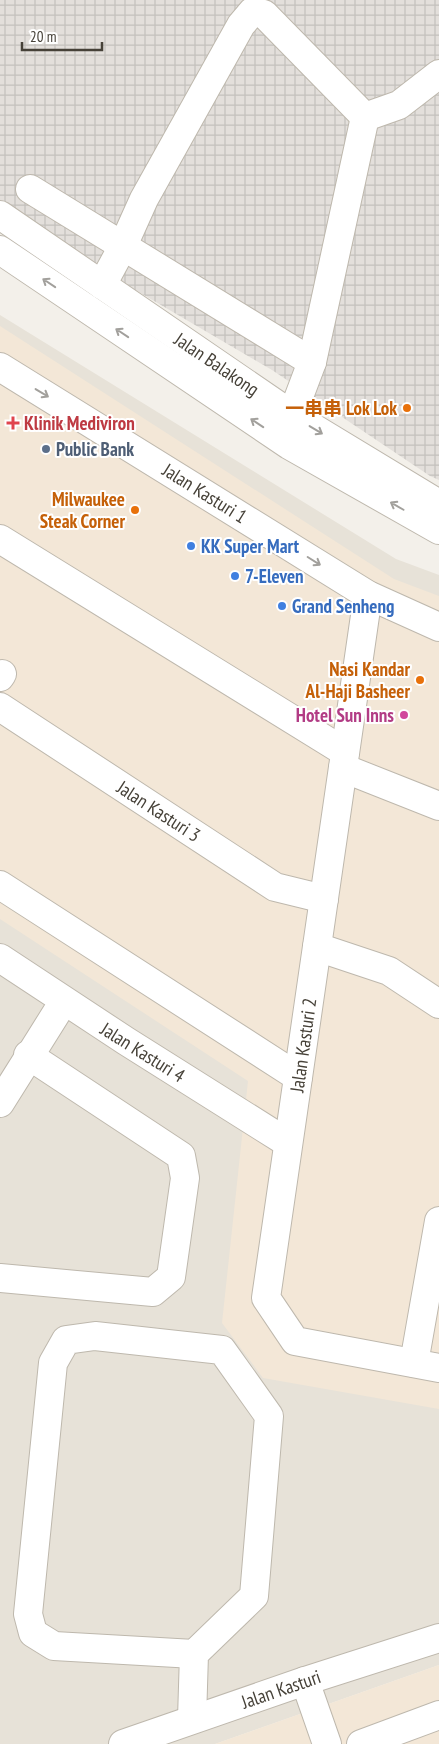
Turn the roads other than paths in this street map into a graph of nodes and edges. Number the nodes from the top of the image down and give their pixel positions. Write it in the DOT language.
graph roads {
  1 [pos="439,74"];
  2 [pos="365,118"];
  3 [pos="30,189"];
  4 [pos="0,216"];
  5 [pos="27,234"];
  6 [pos="122,248"];
  7 [pos="3,260"];
  8 [pos="102,285"];
  9 [pos="312,362"];
  10 [pos="0,368"];
  11 [pos="292,415"];
  12 [pos="438,498"];
  13 [pos="439,530"];
  14 [pos="0,539"];
  15 [pos="368,595"];
  16 [pos="439,627"];
  17 [pos="0,707"];
  18 [pos="344,760"];
  19 [pos="439,806"];
  20 [pos="0,885"];
  21 [pos="324,899"];
  22 [pos="317,947"];
  23 [pos="0,958"];
  24 [pos="64,1001"];
  25 [pos="439,1004"];
  26 [pos="28,1055"];
  27 [pos="298,1077"];
  28 [pos="0,1103"];
  29 [pos="288,1142"];
  30 [pos="439,1221"];
  31 [pos="0,1278"];
  32 [pos="427,1366"];
  33 [pos="439,1638"];
  34 [pos="194,1654"];
  35 [pos="305,1681"];
  36 [pos="439,1715"];
  37 [pos="192,1719"];
  38 [pos="123,1744"];
  39 [pos="327,1744"];
  40 [pos="361,1744"];
  1 -- 2 [label="street"];
  2 -- 6 [label="street"];
  2 -- 9 [label="street"];
  3 -- 6 [label="street"];
  4 -- 5 [label="street, Jalan Balakong"];
  5 -- 7 [label="street"];
  5 -- 8 [label="street, Jalan Balakong"];
  6 -- 8 [label="street"];
  6 -- 9 [label="street"];
  13 -- 7 [label="street, Jalan Balakong, one-way"];
  8 -- 11 [label="street, Jalan Balakong"];
  9 -- 11 [label="street"];
  10 -- 15 [label="street, Jalan Kasturi 1, one-way"];
  11 -- 12 [label="street, Jalan Balakong, one-way"];
  14 -- 18 [label="street"];
  15 -- 16 [label="street, Jalan Kasturi 1"];
  15 -- 18 [label="street, Jalan Kasturi 2"];
  17 -- 21 [label="street, Jalan Kasturi 3"];
  18 -- 19 [label="street"];
  18 -- 21 [label="street, Jalan Kasturi 2"];
  20 -- 27 [label="street"];
  21 -- 22 [label="street, Jalan Kasturi 2"];
  22 -- 25 [label="street"];
  22 -- 27 [label="street, Jalan Kasturi 2"];
  23 -- 24 [label="street, Jalan Kasturi 4"];
  24 -- 26 [label="street"];
  24 -- 29 [label="street, Jalan Kasturi 4"];
  26 -- 28 [label="street"];
  26 -- 31 [label="street"];
  27 -- 29 [label="street, Jalan Kasturi 2"];
  29 -- 32 [label="street, Jalan Kasturi 2"];
  30 -- 32 [label="street"];
  33 -- 35 [label="street, Jalan Kasturi"];
  34 -- 34 [label="street"];
  34 -- 37 [label="street"];
  35 -- 37 [label="street, Jalan Kasturi"];
  35 -- 39 [label="street"];
  36 -- 40 [label="street"];
  37 -- 38 [label="street, Jalan Kasturi"];
}
